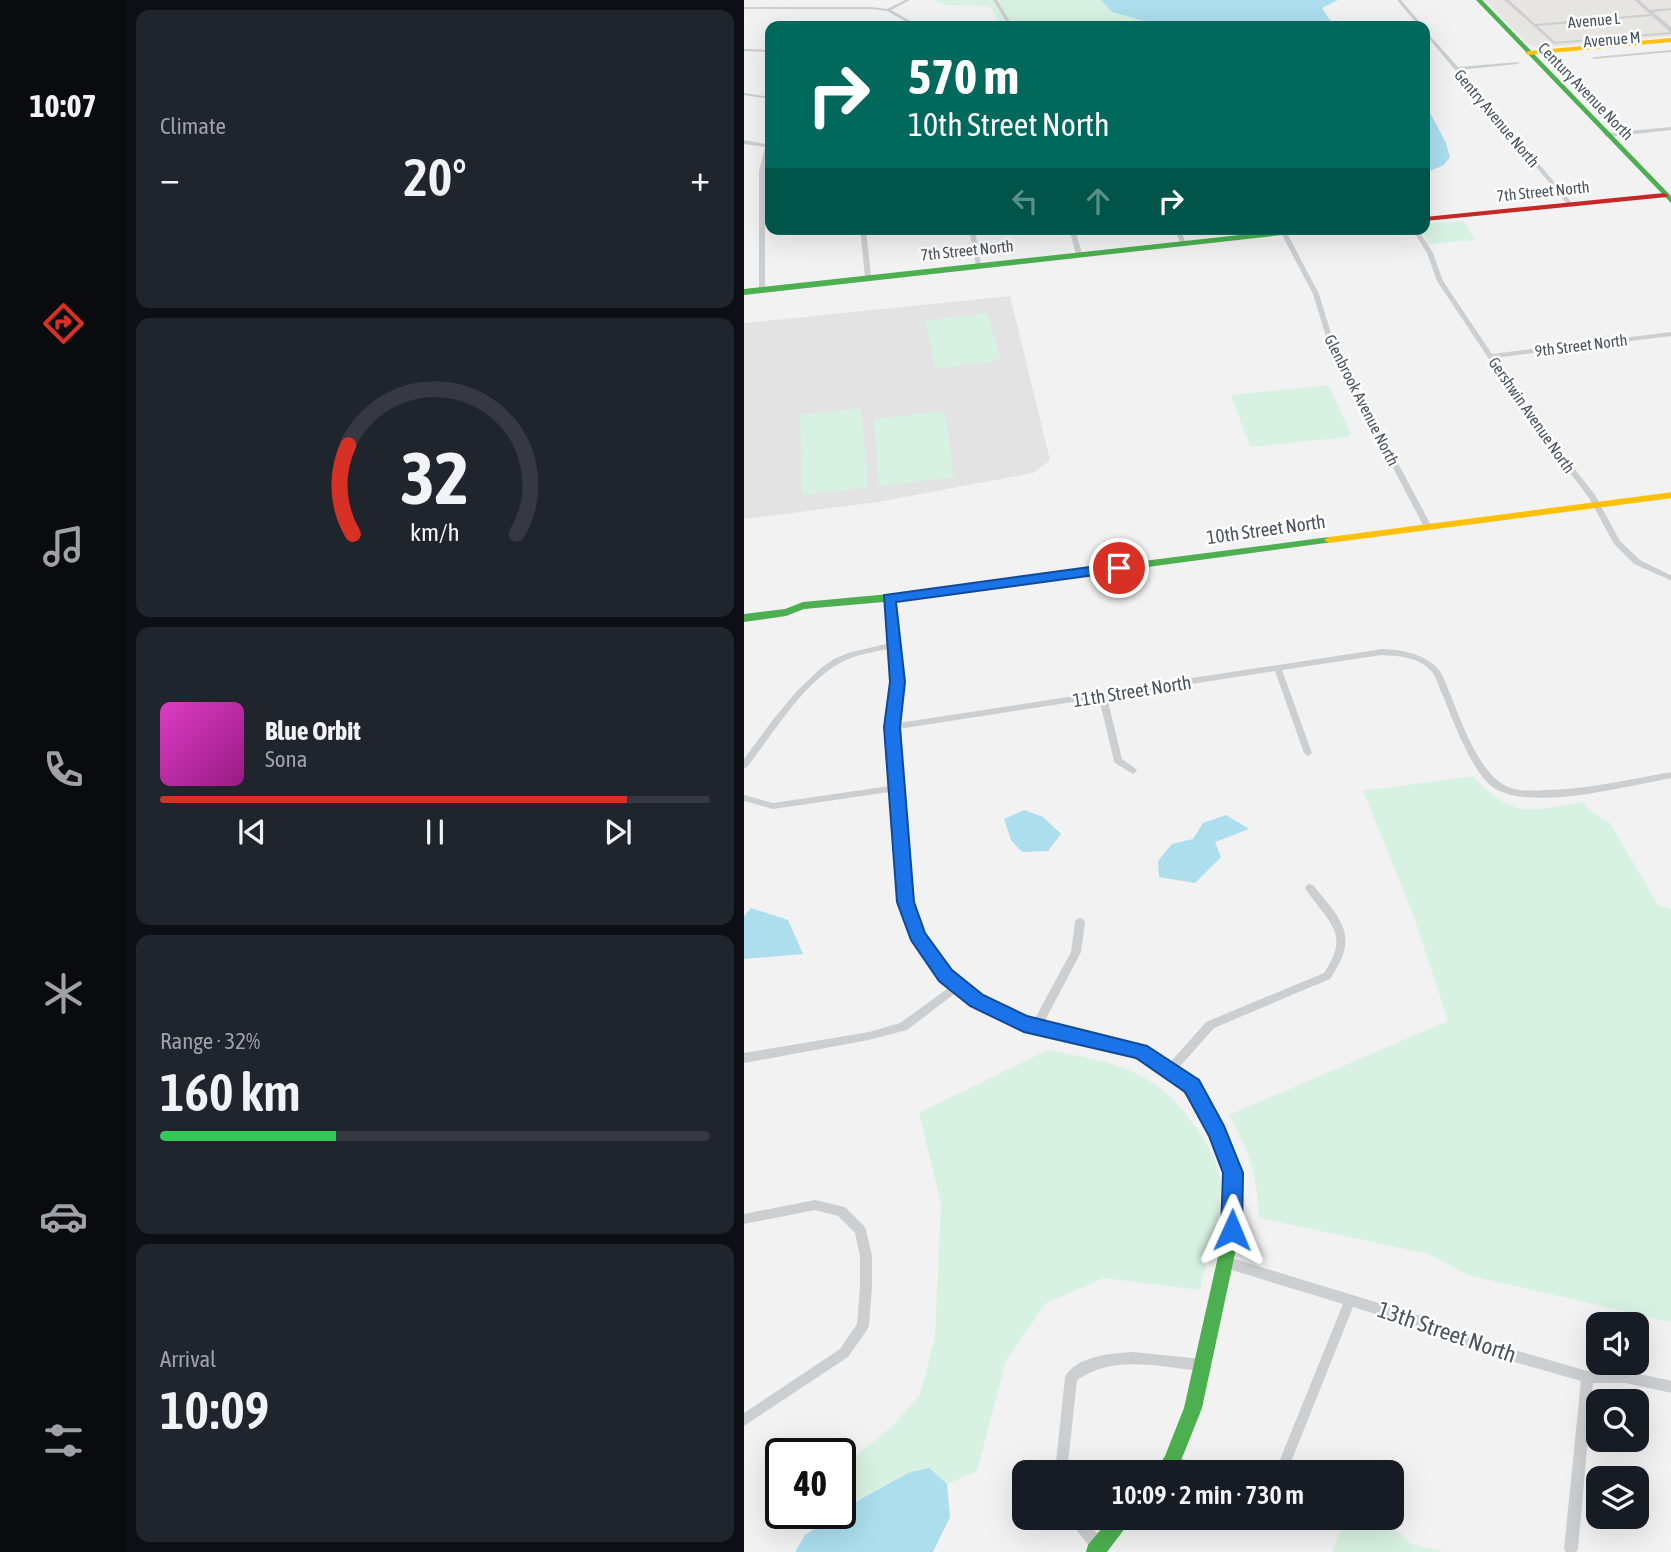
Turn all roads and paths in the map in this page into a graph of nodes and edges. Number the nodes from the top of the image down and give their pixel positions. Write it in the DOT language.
graph roads {
  1 [pos="908,0"];
  2 [pos="995,0"];
  3 [pos="1399,0"];
  4 [pos="1479,0"];
  5 [pos="1506,0"];
  6 [pos="1636,0"];
  7 [pos="744,8"];
  8 [pos="1671,9"];
  9 [pos="888,10"];
  10 [pos="1651,13"];
  11 [pos="908,21"];
  12 [pos="1008,21"];
  13 [pos="1417,21"];
  14 [pos="1535,25"];
  15 [pos="1671,32"];
  16 [pos="1430,37"];
  17 [pos="1671,42"];
  18 [pos="1556,49"];
  19 [pos="744,50"];
  20 [pos="765,51"];
  21 [pos="1671,51"];
  22 [pos="1527,52"];
  23 [pos="1594,58"];
  24 [pos="1517,63"];
  25 [pos="1457,69"];
  26 [pos="1544,71"];
  27 [pos="744,94"];
  28 [pos="765,97"];
  29 [pos="1671,128"];
  30 [pos="1607,135"];
  31 [pos="744,142"];
  32 [pos="765,145"];
  33 [pos="765,160"];
  34 [pos="1668,198"];
  35 [pos="1570,204"];
  36 [pos="1430,218"];
  37 [pos="864,235"];
  38 [pos="973,235"];
  39 [pos="1074,235"];
  40 [pos="1180,235"];
  41 [pos="1254,235"];
  42 [pos="1282,235"];
  43 [pos="1419,235"];
  44 [pos="1183,243"];
  45 [pos="1079,254"];
  46 [pos="979,265"];
  47 [pos="868,277"];
  48 [pos="762,290"];
  49 [pos="744,292"];
  50 [pos="1671,334"];
  51 [pos="1491,356"];
  52 [pos="1671,495"];
  53 [pos="1595,505"];
  54 [pos="1428,527"];
  55 [pos="1671,579"];
  56 [pos="889,598"];
  57 [pos="744,618"];
  58 [pos="894,645"];
  59 [pos="1372,654"];
  60 [pos="1278,669"];
  61 [pos="1103,696"];
  62 [pos="892,727"];
  63 [pos="1308,753"];
  64 [pos="744,765"];
  65 [pos="1133,771"];
  66 [pos="1671,775"];
  67 [pos="896,788"];
  68 [pos="744,798"];
  69 [pos="1310,888"];
  70 [pos="1080,922"];
  71 [pos="958,985"];
  72 [pos="1036,1027"];
  73 [pos="744,1058"];
  74 [pos="1171,1069"];
  75 [pos="744,1219"];
  76 [pos="1225,1262"];
  77 [pos="1350,1300"];
  78 [pos="1202,1365"];
  79 [pos="1587,1377"];
  80 [pos="1671,1387"];
  81 [pos="744,1420"];
  82 [pos="1062,1460"];
  83 [pos="1171,1460"];
  84 [pos="1286,1460"];
  85 [pos="1084,1530"];
  86 [pos="1112,1530"];
  87 [pos="1097,1549"];
  88 [pos="1571,1549"];
  1 -- 9 [label="street"];
  2 -- 12 [label="street"];
  3 -- 13 [label="street"];
  4 -- 22 [label="street, Century Avenue North"];
  5 -- 14 [label="street"];
  6 -- 10 [label="street"];
  7 -- 9 [label="street"];
  8 -- 10 [label="street, Avenue L"];
  9 -- 11 [label="street"];
  10 -- 14 [label="street, Avenue L"];
  10 -- 15 [label="street"];
  14 -- 18 [label="street"];
  15 -- 18 [label="street, Avenue M"];
  16 -- 25 [label="street, Gentry Avenue North"];
  17 -- 18 [label="street"];
  18 -- 22 [label="street"];
  18 -- 26 [label="street"];
  19 -- 20 [label="street"];
  21 -- 23 [label="street"];
  22 -- 26 [label="street, Century Avenue North"];
  24 -- 25 [label="street"];
  25 -- 35 [label="street, Gentry Avenue North"];
  26 -- 30 [label="street, Century Avenue North"];
  27 -- 28 [label="street"];
  29 -- 30 [label="street"];
  30 -- 34 [label="street, Century Avenue North"];
  31 -- 32 [label="street"];
  33 -- 48 [label="street"];
  34 -- 35 [label="street, 7th Street North"];
  35 -- 36 [label="street, 7th Street North"];
  37 -- 47 [label="street"];
  38 -- 46 [label="street"];
  39 -- 45 [label="street"];
  40 -- 44 [label="street"];
  41 -- 44 [label="street, 7th Street North"];
  42 -- 54 [label="street, Glenbrook Avenue North"];
  43 -- 51 [label="street, Gershwin Avenue North"];
  44 -- 45 [label="street, 7th Street North"];
  45 -- 46 [label="street, 7th Street North"];
  46 -- 47 [label="street, 7th Street North"];
  47 -- 48 [label="street, 7th Street North"];
  48 -- 49 [label="street, 7th Street North"];
  50 -- 51 [label="street, 9th Street North"];
  51 -- 53 [label="street, Gershwin Avenue North"];
  52 -- 53 [label="street, 10th Street North"];
  53 -- 54 [label="street, 10th Street North"];
  53 -- 55 [label="street, Gershwin Avenue North"];
  54 -- 56 [label="street, 10th Street North"];
  56 -- 57 [label="street, 10th Street North"];
  56 -- 58 [label="street"];
  58 -- 62 [label="street"];
  58 -- 64 [label="street"];
  59 -- 60 [label="street, 11th Street North"];
  59 -- 66 [label="street"];
  60 -- 61 [label="street, 11th Street North"];
  60 -- 63 [label="street"];
  61 -- 62 [label="street, 11th Street North"];
  61 -- 65 [label="street"];
  62 -- 67 [label="street"];
  67 -- 68 [label="street"];
  67 -- 71 [label="street"];
  69 -- 74 [label="street"];
  70 -- 72 [label="street"];
  71 -- 72 [label="street"];
  71 -- 73 [label="street"];
  72 -- 74 [label="street"];
  74 -- 76 [label="street"];
  75 -- 81 [label="street"];
  76 -- 77 [label="street, 13th Street North"];
  76 -- 78 [label="street"];
  77 -- 79 [label="street, 13th Street North"];
  77 -- 84 [label="street"];
  78 -- 82 [label="street"];
  78 -- 83 [label="street"];
  79 -- 80 [label="street, 13th Street North"];
  79 -- 88 [label="street"];
  85 -- 87 [label="street"];
  86 -- 87 [label="street"];
}
